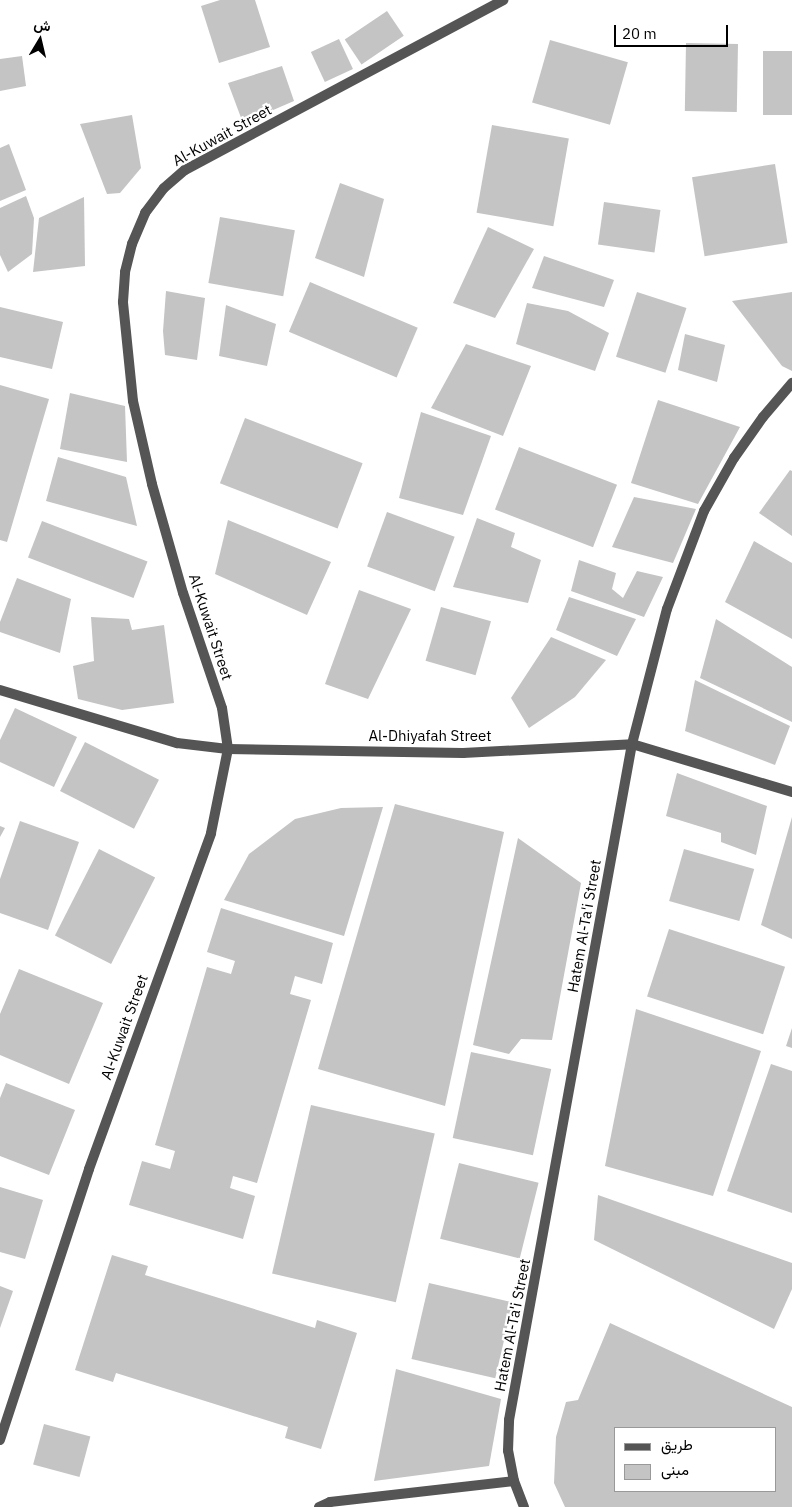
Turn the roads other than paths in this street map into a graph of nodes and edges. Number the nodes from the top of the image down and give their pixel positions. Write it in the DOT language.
graph roads {
  1 [pos="503,0"];
  2 [pos="792,383"];
  3 [pos="0,690"];
  4 [pos="632,744"];
  5 [pos="228,749"];
  6 [pos="792,792"];
  7 [pos="0,1440"];
  8 [pos="514,1481"];
  9 [pos="319,1507"];
  10 [pos="524,1507"];
  1 -- 5 [label="street, Al-Kuwait Street"];
  2 -- 4 [label="street, Hatem Al-Ta'i Street"];
  3 -- 5 [label="street, Al-Dhiyafah Street"];
  4 -- 5 [label="street, Al-Dhiyafah Street"];
  4 -- 6 [label="street, Al-Dhiyafah Street"];
  4 -- 8 [label="street, Hatem Al-Ta'i Street"];
  5 -- 7 [label="street, Al-Kuwait Street"];
  8 -- 9 [label="street"];
  8 -- 10 [label="street, Hatem Al-Ta'i Street"];
}
